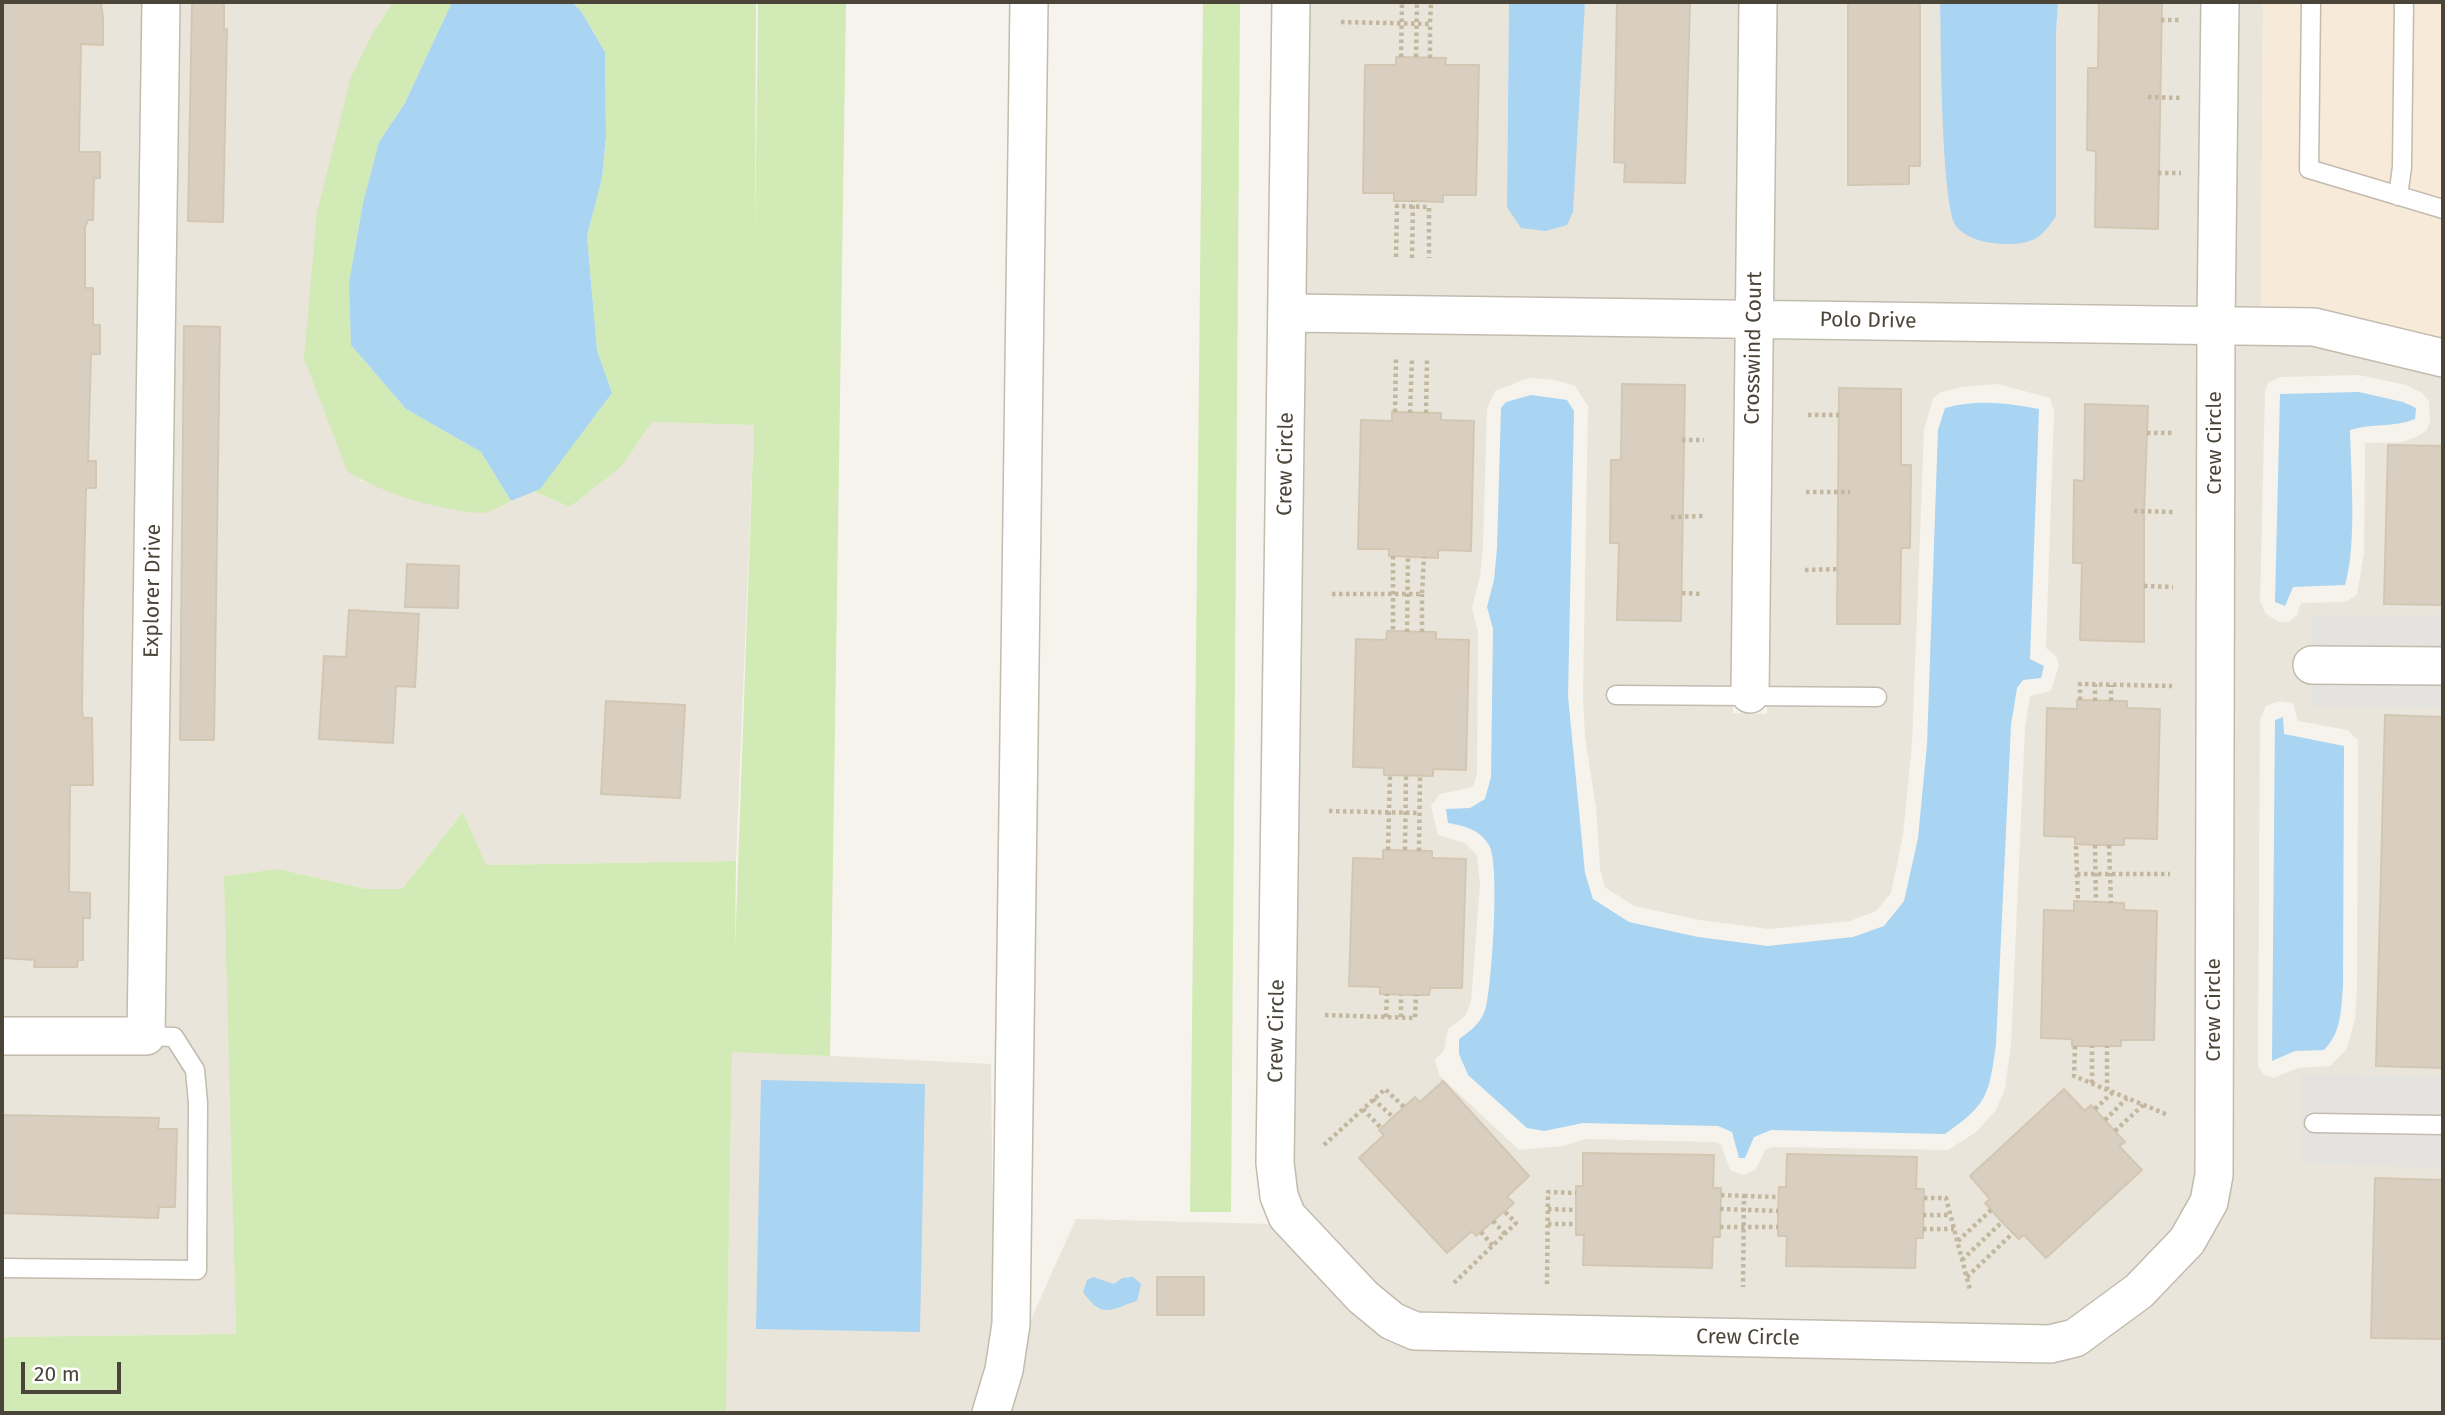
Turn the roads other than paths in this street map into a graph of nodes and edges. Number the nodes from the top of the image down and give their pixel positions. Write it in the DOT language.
graph roads {
  1 [pos="161,2"];
  2 [pos="1029,2"];
  3 [pos="1291,2"];
  4 [pos="1758,2"];
  5 [pos="2220,2"];
  6 [pos="2311,2"];
  7 [pos="2404,2"];
  8 [pos="2398,196"];
  9 [pos="2443,209"];
  10 [pos="1289,313"];
  11 [pos="1754,319"];
  12 [pos="2216,325"];
  13 [pos="2443,358"];
  14 [pos="2312,665"];
  15 [pos="2443,666"];
  16 [pos="1750,694"];
  17 [pos="1616,695"];
  18 [pos="1877,697"];
  19 [pos="2,1036"];
  20 [pos="146,1036"];
  21 [pos="2314,1123"];
  22 [pos="2443,1125"];
  23 [pos="2,1268"];
  24 [pos="991,1413"];
  1 -- 20 [label="street, Explorer Drive"];
  2 -- 24 [label="street"];
  3 -- 10 [label="street, Crew Circle"];
  4 -- 11 [label="street, Crosswind Court"];
  5 -- 12 [label="street, Crew Circle"];
  6 -- 8 [label="lane"];
  7 -- 8 [label="lane"];
  8 -- 9 [label="lane"];
  10 -- 11 [label="street, Polo Drive"];
  10 -- 12 [label="street, Crew Circle"];
  11 -- 12 [label="street, Polo Drive"];
  11 -- 16 [label="street, Crosswind Court"];
  12 -- 13 [label="street, Polo Drive"];
  14 -- 15 [label="street"];
  16 -- 17 [label="lane"];
  16 -- 18 [label="lane"];
  19 -- 20 [label="street"];
  20 -- 23 [label="lane"];
  21 -- 22 [label="lane"];
}
